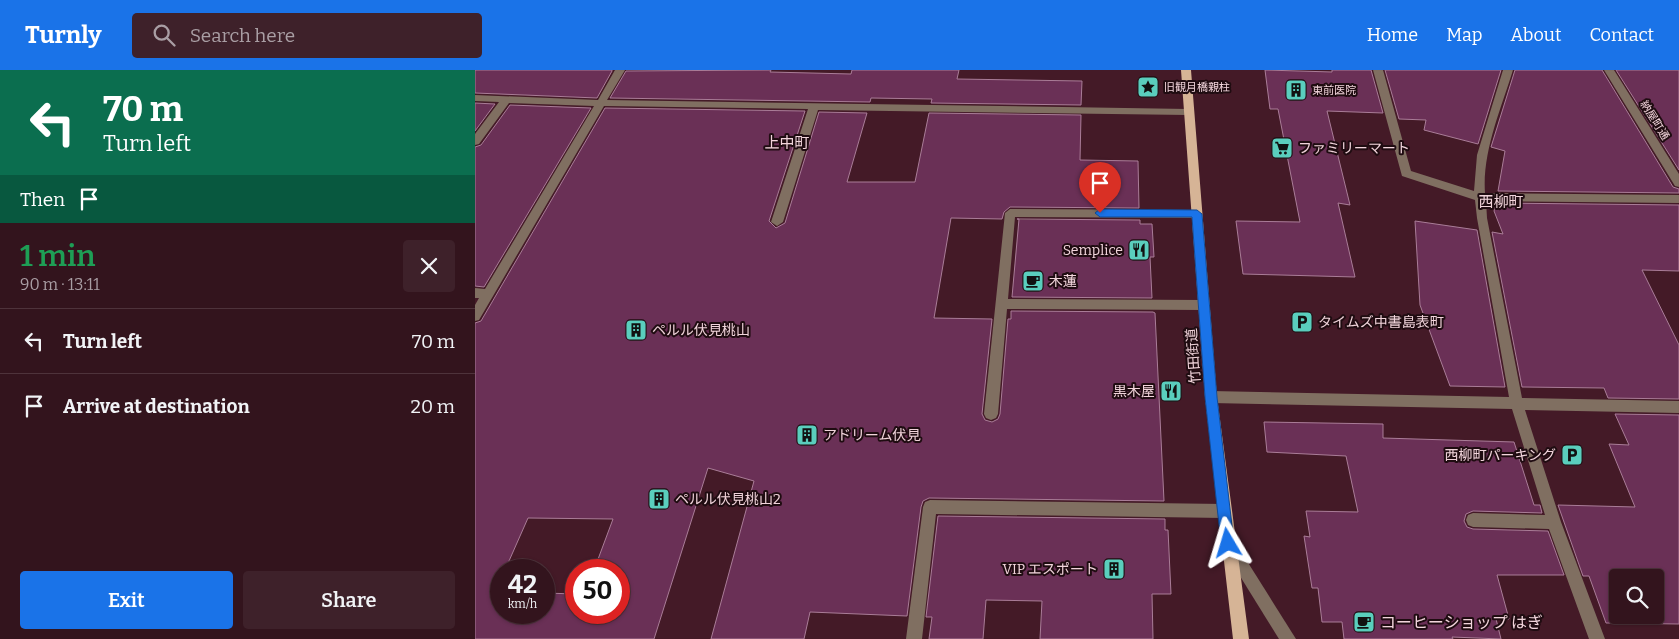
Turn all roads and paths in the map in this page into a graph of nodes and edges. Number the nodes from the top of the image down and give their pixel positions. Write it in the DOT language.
graph roads {
  1 [pos="620,70"];
  2 [pos="1186,70"];
  3 [pos="1378,70"];
  4 [pos="1508,70"];
  5 [pos="1609,70"];
  6 [pos="475,98"];
  7 [pos="506,100"];
  8 [pos="600,103"];
  9 [pos="814,106"];
  10 [pos="1188,112"];
  11 [pos="475,141"];
  12 [pos="1679,183"];
  13 [pos="1479,197"];
  14 [pos="1679,200"];
  15 [pos="1197,214"];
  16 [pos="777,222"];
  17 [pos="475,293"];
  18 [pos="488,294"];
  19 [pos="1001,304"];
  20 [pos="1204,305"];
  21 [pos="475,316"];
  22 [pos="1211,397"];
  23 [pos="1517,404"];
  24 [pos="1679,407"];
  25 [pos="991,414"];
  26 [pos="1224,511"];
  27 [pos="1473,520"];
  28 [pos="1554,522"];
  29 [pos="1228,543"];
  30 [pos="914,639"];
  31 [pos="1241,639"];
  32 [pos="1288,639"];
  33 [pos="1597,639"];
  1 -- 8 [label="street"];
  2 -- 10 [label="main road, 竹田街道"];
  3 -- 13 [label="street"];
  4 -- 13 [label="street"];
  5 -- 12 [label="street, 納屋町通"];
  6 -- 7 [label="street"];
  7 -- 8 [label="street"];
  7 -- 11 [label="street"];
  8 -- 9 [label="street"];
  8 -- 18 [label="street"];
  9 -- 10 [label="street"];
  9 -- 16 [label="street"];
  10 -- 15 [label="main road, 竹田街道"];
  13 -- 14 [label="street"];
  13 -- 23 [label="street"];
  15 -- 19 [label="street"];
  15 -- 20 [label="main road, 竹田街道"];
  17 -- 18 [label="street"];
  18 -- 21 [label="street"];
  19 -- 20 [label="street"];
  19 -- 25 [label="street"];
  20 -- 22 [label="main road, 竹田街道"];
  22 -- 23 [label="street"];
  22 -- 26 [label="main road, 竹田街道"];
  23 -- 24 [label="street"];
  23 -- 28 [label="street"];
  26 -- 29 [label="main road, 竹田街道"];
  26 -- 30 [label="street"];
  27 -- 28 [label="street"];
  28 -- 33 [label="street"];
  29 -- 31 [label="main road, 竹田街道"];
  29 -- 32 [label="street"];
}
